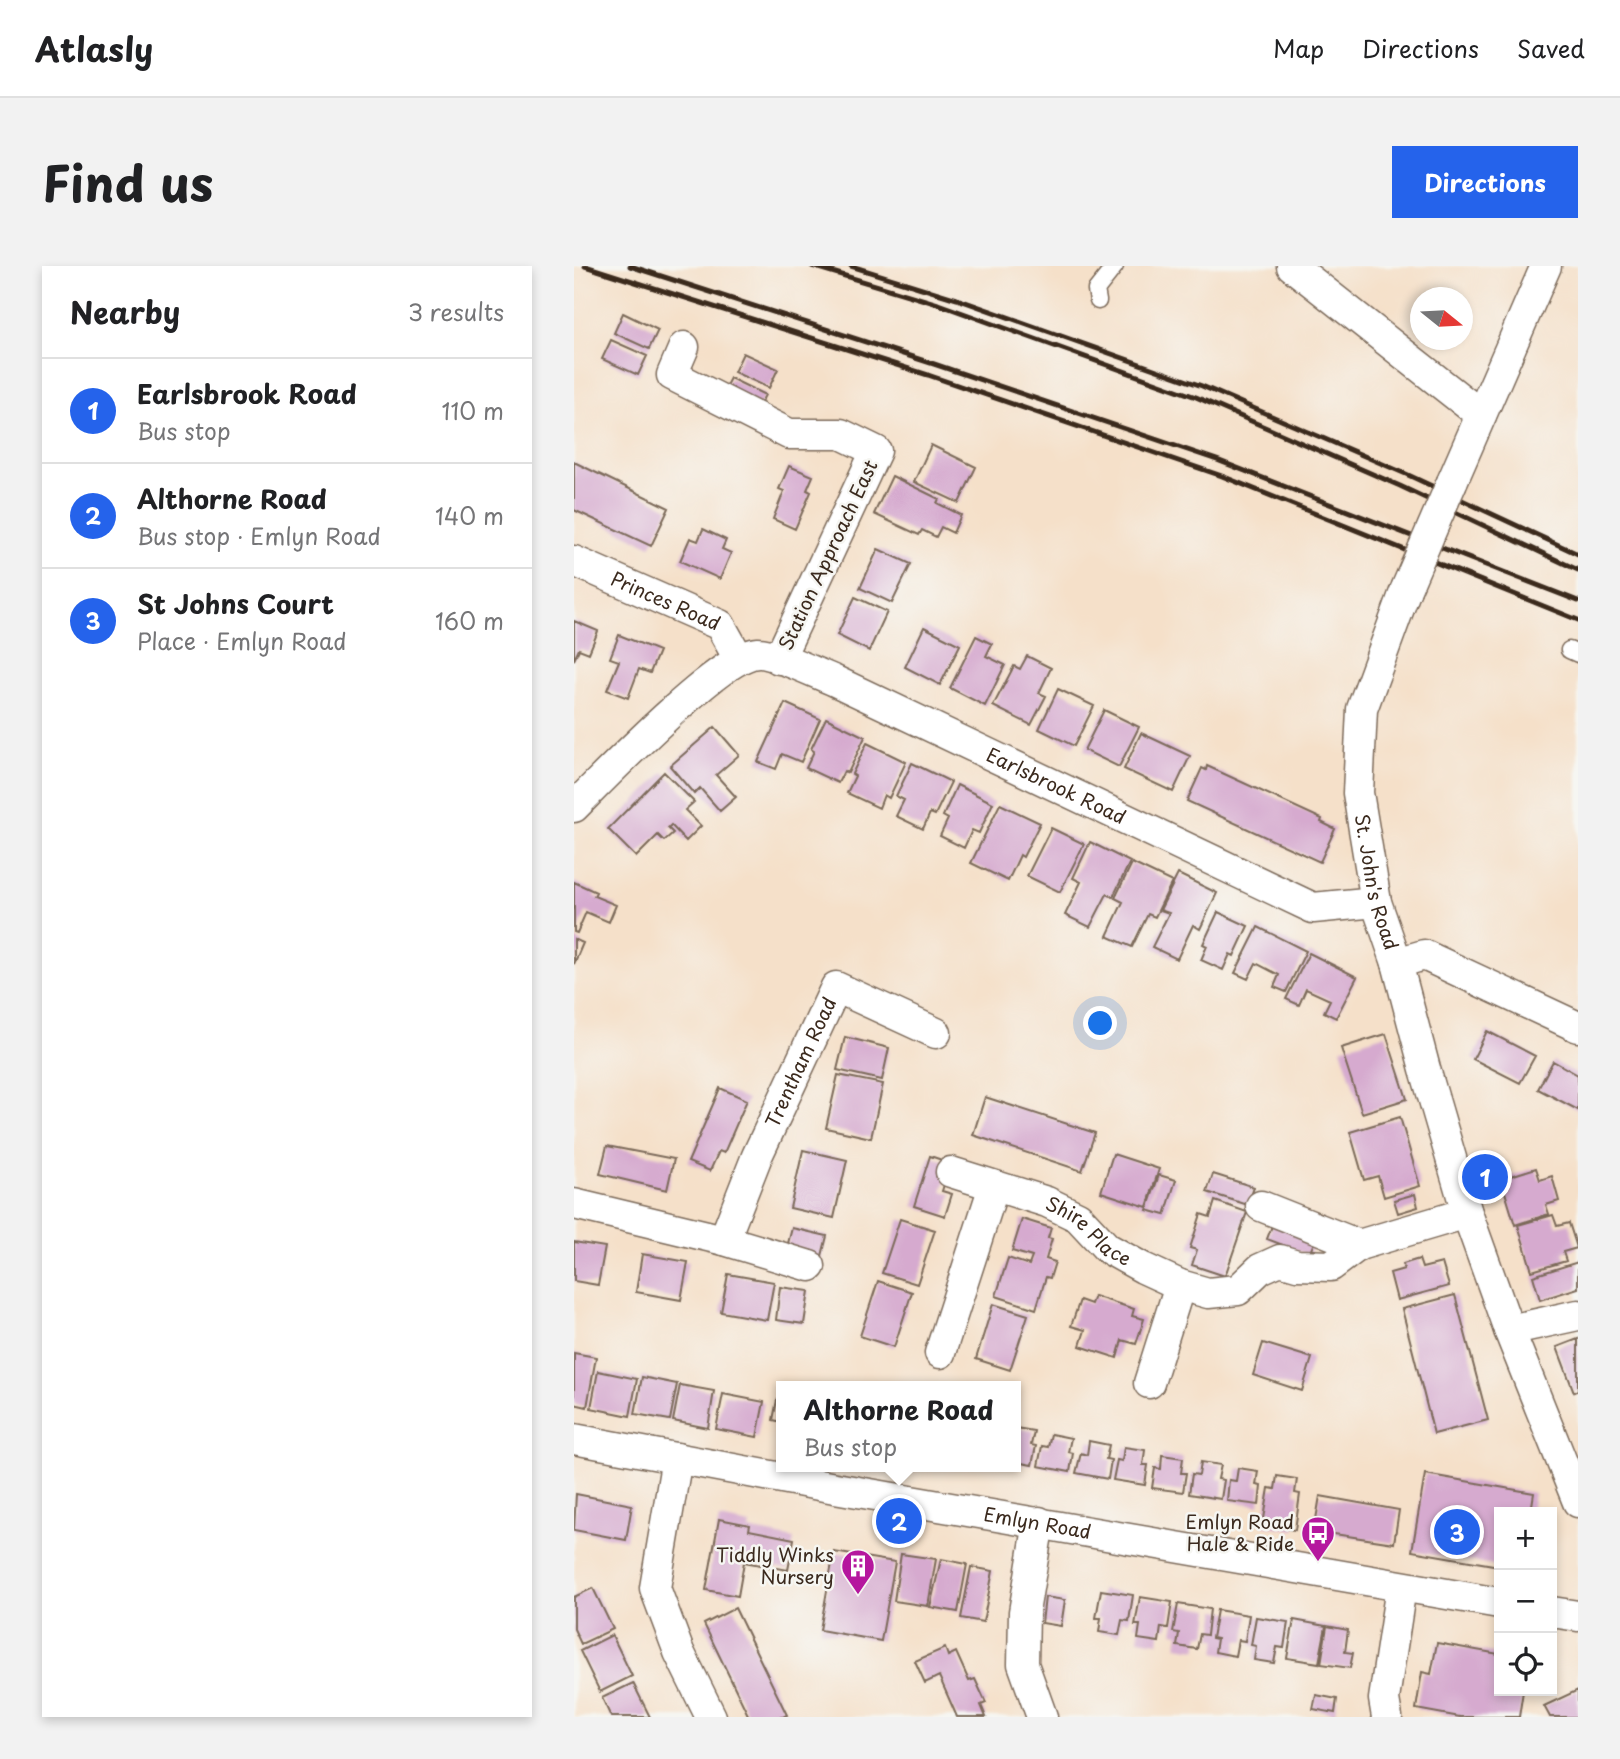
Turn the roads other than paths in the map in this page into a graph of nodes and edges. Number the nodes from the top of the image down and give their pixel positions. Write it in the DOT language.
graph roads {
  1 [pos="1115,266"];
  2 [pos="1292,266"];
  3 [pos="1546,266"];
  4 [pos="1098,301"];
  5 [pos="684,347"];
  6 [pos="1481,415"];
  7 [pos="574,561"];
  8 [pos="739,659"];
  9 [pos="779,659"];
  10 [pos="574,807"];
  11 [pos="1376,902"];
  12 [pos="1397,963"];
  13 [pos="1578,1027"];
  14 [pos="936,1033"];
  15 [pos="951,1172"];
  16 [pos="994,1186"];
  17 [pos="574,1204"];
  18 [pos="1261,1206"];
  19 [pos="1467,1213"];
  20 [pos="724,1240"];
  21 [pos="1359,1245"];
  22 [pos="810,1266"];
  23 [pos="1180,1285"];
  24 [pos="1578,1315"];
  25 [pos="1509,1329"];
  26 [pos="940,1353"];
  27 [pos="1149,1383"];
  28 [pos="574,1439"];
  29 [pos="677,1458"];
  30 [pos="1570,1485"];
  31 [pos="1039,1522"];
  32 [pos="1401,1587"];
  33 [pos="1494,1602"];
  34 [pos="1557,1613"];
  35 [pos="1578,1616"];
  36 [pos="711,1717"];
  37 [pos="1042,1717"];
  38 [pos="1387,1717"];
  1 -- 4 [label="lane"];
  2 -- 6 [label="street"];
  3 -- 6 [label="street, St. John's Road"];
  5 -- 9 [label="street, Station Approach East"];
  6 -- 11 [label="street, St. John's Road, bridge"];
  7 -- 8 [label="street, Princes Road"];
  8 -- 9 [label="street, Earlsbrook Road"];
  8 -- 10 [label="street"];
  9 -- 11 [label="street, Earlsbrook Road"];
  11 -- 12 [label="street, St. John's Road"];
  12 -- 13 [label="street"];
  12 -- 19 [label="street, St. John's Road"];
  14 -- 20 [label="street, Trentham Road"];
  15 -- 16 [label="street, Shire Place"];
  16 -- 23 [label="street, Shire Place"];
  16 -- 26 [label="street"];
  17 -- 20 [label="street"];
  18 -- 21 [label="street"];
  19 -- 21 [label="street, Shire Place"];
  19 -- 25 [label="street, St. John's Road"];
  20 -- 22 [label="street"];
  21 -- 23 [label="street, Shire Place"];
  23 -- 27 [label="street"];
  24 -- 25 [label="street"];
  25 -- 30 [label="street, St. John's Road"];
  28 -- 29 [label="street, Emlyn Road"];
  29 -- 31 [label="street, Emlyn Road"];
  29 -- 36 [label="street"];
  31 -- 32 [label="street, Emlyn Road"];
  31 -- 37 [label="street"];
  32 -- 33 [label="street, Emlyn Road"];
  32 -- 38 [label="street"];
  34 -- 35 [label="street"];
}
